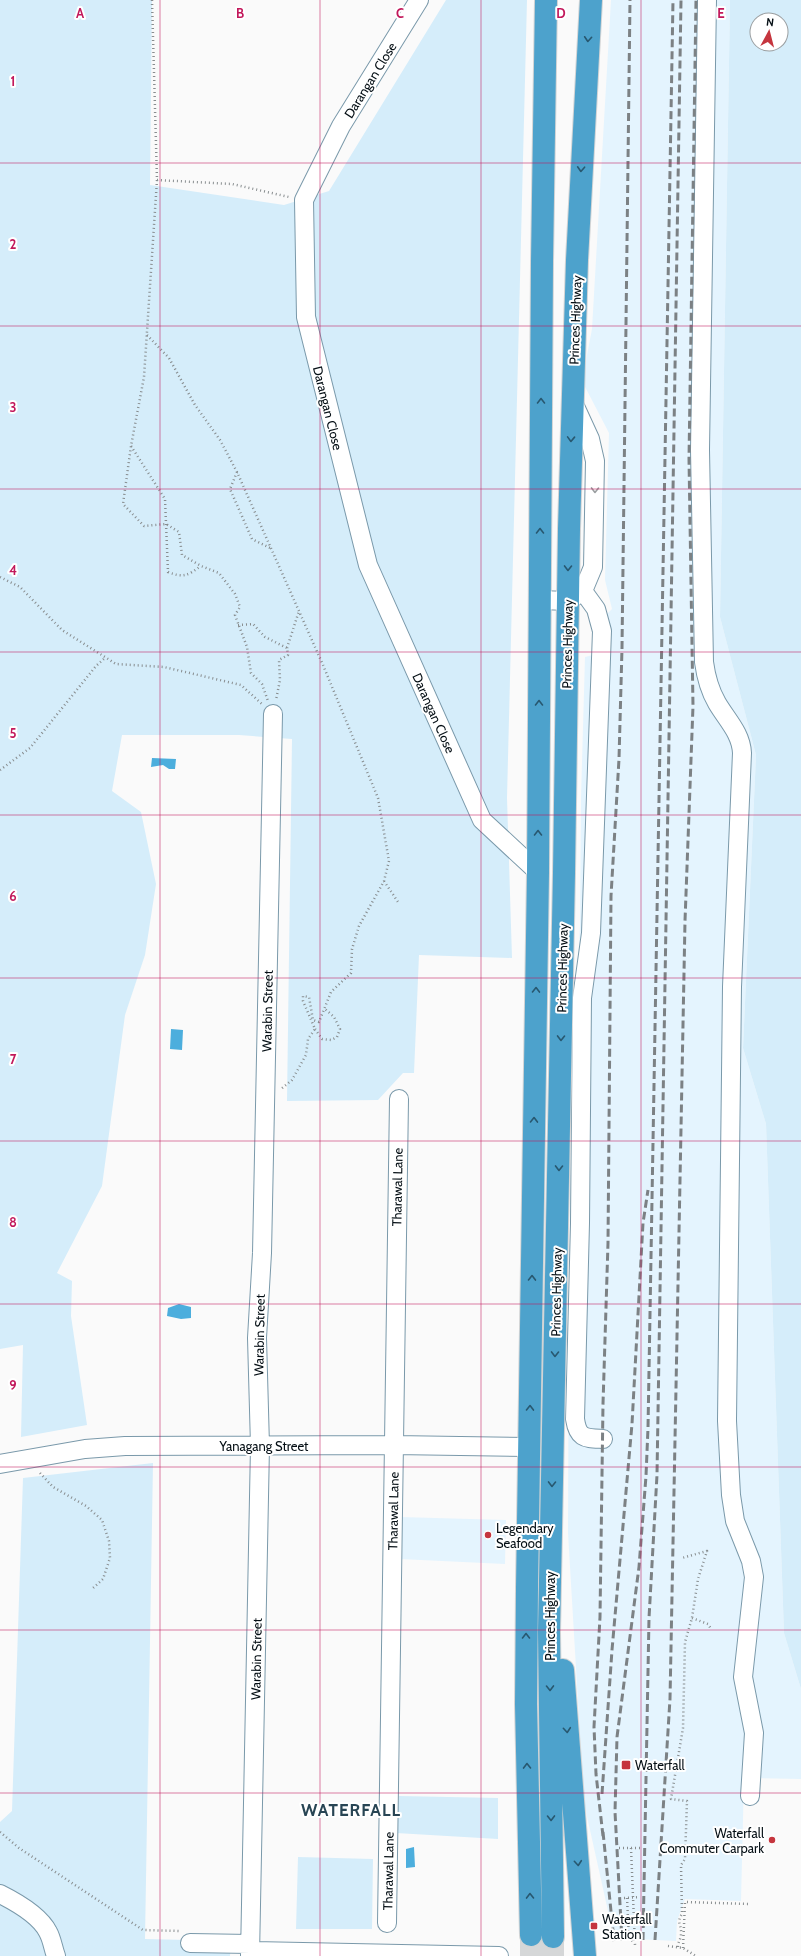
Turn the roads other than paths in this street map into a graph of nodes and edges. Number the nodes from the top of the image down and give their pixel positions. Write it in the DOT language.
graph roads {
  1 [pos="419,0"];
  2 [pos="546,0"];
  3 [pos="591,0"];
  4 [pos="707,0"];
  5 [pos="575,596"];
  6 [pos="540,600"];
  7 [pos="273,714"];
  8 [pos="538,872"];
  9 [pos="399,1099"];
  10 [pos="603,1439"];
  11 [pos="394,1444"];
  12 [pos="260,1446"];
  13 [pos="529,1447"];
  14 [pos="0,1464"];
  15 [pos="551,1523"];
  16 [pos="750,1796"];
  17 [pos="0,1894"];
  18 [pos="387,1923"];
  19 [pos="531,1935"];
  20 [pos="186,1937"];
  21 [pos="553,1937"];
  22 [pos="250,1950"];
  23 [pos="56,1956"];
  24 [pos="499,1956"];
  25 [pos="585,1956"];
  1 -- 8 [label="street, Darangan Close"];
  6 -- 2 [label="highway, Princes Highway, one-way"];
  3 -- 5 [label="highway, Princes Highway, one-way"];
  4 -- 16 [label="street"];
  5 -- 6 [label="street"];
  5 -- 10 [label="street"];
  5 -- 15 [label="highway, Princes Highway, one-way"];
  8 -- 6 [label="highway, Princes Highway, one-way"];
  7 -- 12 [label="street, Warabin Street"];
  13 -- 8 [label="highway, Princes Highway, one-way"];
  9 -- 11 [label="street, Tharawal Lane"];
  11 -- 12 [label="street, Yanagang Street"];
  11 -- 13 [label="street, Yanagang Street"];
  11 -- 18 [label="street, Tharawal Lane"];
  12 -- 14 [label="street, Yanagang Street"];
  12 -- 22 [label="street, Warabin Street"];
  19 -- 13 [label="highway, Princes Highway, one-way"];
  15 -- 21 [label="highway, Princes Highway, one-way"];
  15 -- 25 [label="highway, one-way"];
  17 -- 23 [label="street"];
  20 -- 22 [label="street"];
  22 -- 24 [label="street"];
}
